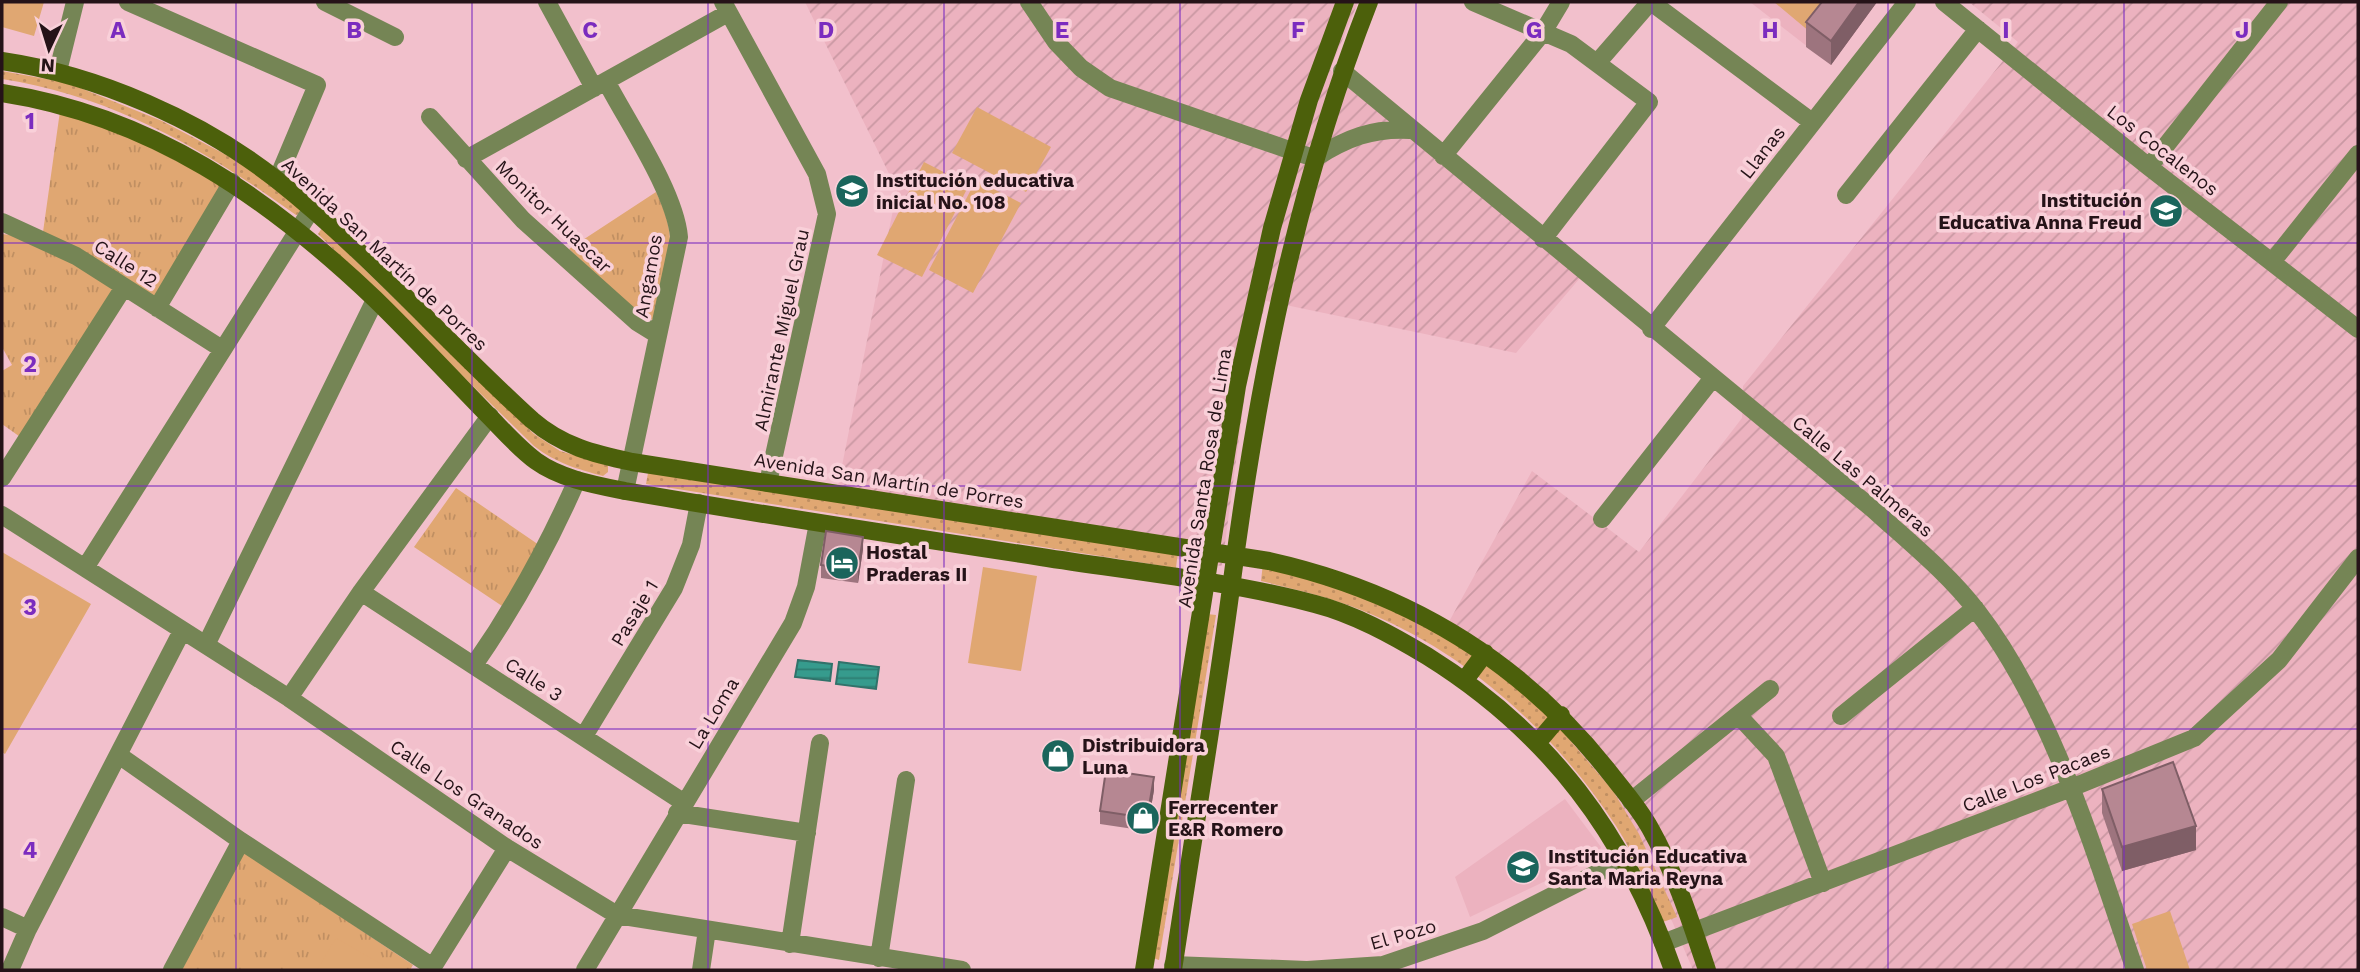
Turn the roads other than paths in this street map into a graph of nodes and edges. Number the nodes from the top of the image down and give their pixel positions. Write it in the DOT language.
graph roads {
  1 [pos="75,2"];
  2 [pos="128,2"];
  3 [pos="547,2"];
  4 [pos="1029,2"];
  5 [pos="1345,2"];
  6 [pos="1369,2"];
  7 [pos="1473,2"];
  8 [pos="1561,2"];
  9 [pos="1651,2"];
  10 [pos="1907,2"];
  11 [pos="1944,2"];
  12 [pos="2279,2"];
  13 [pos="333,3"];
  14 [pos="726,7"];
  15 [pos="1978,29"];
  16 [pos="1543,32"];
  17 [pos="395,37"];
  18 [pos="2,61"];
  19 [pos="1597,63"];
  20 [pos="58,71"];
  21 [pos="1342,71"];
  22 [pos="600,85"];
  23 [pos="2,93"];
  24 [pos="430,117"];
  25 [pos="1812,122"];
  26 [pos="1410,130"];
  27 [pos="1294,152"];
  28 [pos="2358,154"];
  29 [pos="1443,156"];
  30 [pos="1315,158"];
  31 [pos="466,159"];
  32 [pos="2149,167"];
  33 [pos="277,180"];
  34 [pos="232,181"];
  35 [pos="1846,195"];
  36 [pos="311,210"];
  37 [pos="2,222"];
  38 [pos="298,230"];
  39 [pos="1543,239"];
  40 [pos="2272,262"];
  41 [pos="124,287"];
  42 [pos="375,300"];
  43 [pos="157,308"];
  44 [pos="1651,329"];
  45 [pos="2358,329"];
  46 [pos="658,335"];
  47 [pos="222,349"];
  48 [pos="1712,379"];
  49 [pos="490,416"];
  50 [pos="632,462"];
  51 [pos="2,478"];
  52 [pos="577,480"];
  53 [pos="768,483"];
  54 [pos="625,491"];
  55 [pos="699,503"];
  56 [pos="2,515"];
  57 [pos="1602,519"];
  58 [pos="818,523"];
  59 [pos="1213,552"];
  60 [pos="1234,555"];
  61 [pos="2358,558"];
  62 [pos="85,568"];
  63 [pos="1208,583"];
  64 [pos="1231,588"];
  65 [pos="361,592"];
  66 [pos="1975,608"];
  67 [pos="182,631"];
  68 [pos="206,645"];
  69 [pos="1485,653"];
  70 [pos="474,665"];
  71 [pos="1464,681"];
  72 [pos="1770,689"];
  73 [pos="289,698"];
  74 [pos="1561,715"];
  75 [pos="1738,715"];
  76 [pos="1841,716"];
  77 [pos="584,736"];
  78 [pos="1538,742"];
  79 [pos="820,743"];
  80 [pos="120,756"];
  81 [pos="906,780"];
  82 [pos="2071,788"];
  83 [pos="1631,801"];
  84 [pos="680,808"];
  85 [pos="807,833"];
  86 [pos="241,841"];
  87 [pos="507,848"];
  88 [pos="1625,859"];
  89 [pos="1823,883"];
  90 [pos="617,915"];
  91 [pos="2,917"];
  92 [pos="27,929"];
  93 [pos="707,930"];
  94 [pos="1694,932"];
  95 [pos="1663,943"];
  96 [pos="790,944"];
  97 [pos="879,958"];
  98 [pos="1384,967"];
  99 [pos="1173,968"];
  100 [pos="432,969"];
  101 [pos="10,970"];
  102 [pos="172,970"];
  103 [pos="585,970"];
  104 [pos="701,970"];
  105 [pos="962,970"];
  106 [pos="1143,970"];
  107 [pos="1673,970"];
  108 [pos="1707,970"];
  109 [pos="2136,970"];
  1 -- 20 [label="street"];
  2 -- 33 [label="street"];
  3 -- 22 [label="street, Angamos"];
  4 -- 27 [label="street"];
  5 -- 27 [label="main road, Avenida Santa Rosa de Lima"];
  6 -- 21 [label="main road"];
  7 -- 16 [label="street"];
  8 -- 16 [label="street"];
  9 -- 19 [label="street"];
  9 -- 25 [label="street"];
  10 -- 25 [label="street, Llanas"];
  11 -- 15 [label="street, Los Cocalenos"];
  12 -- 32 [label="street"];
  13 -- 17 [label="street"];
  14 -- 22 [label="street"];
  14 -- 53 [label="street, Almirante Miguel Grau"];
  15 -- 32 [label="street, Los Cocalenos"];
  15 -- 35 [label="street"];
  16 -- 19 [label="street"];
  16 -- 29 [label="street"];
  18 -- 20 [label="main road, Avenida San Martín de Porres"];
  19 -- 39 [label="street"];
  20 -- 33 [label="main road, Avenida San Martín de Porres"];
  21 -- 26 [label="street, Calle Las Palmeras"];
  21 -- 30 [label="main road"];
  22 -- 31 [label="street"];
  22 -- 46 [label="street, Angamos"];
  23 -- 34 [label="main road, Avenida San Martín de Porres"];
  24 -- 31 [label="street, Monitor Huascar"];
  25 -- 44 [label="street, Llanas"];
  26 -- 29 [label="street, Calle Las Palmeras"];
  26 -- 30 [label="street"];
  27 -- 30 [label="street"];
  27 -- 59 [label="main road, Avenida Santa Rosa de Lima"];
  28 -- 40 [label="street"];
  29 -- 39 [label="street, Calle Las Palmeras"];
  30 -- 60 [label="main road"];
  31 -- 46 [label="street, Monitor Huascar"];
  32 -- 40 [label="street, Los Cocalenos"];
  33 -- 36 [label="main road, Avenida San Martín de Porres"];
  34 -- 38 [label="main road, Avenida San Martín de Porres"];
  34 -- 43 [label="street"];
  36 -- 38 [label="street"];
  36 -- 50 [label="main road, Avenida San Martín de Porres"];
  37 -- 41 [label="street, Calle 12"];
  38 -- 42 [label="main road, Avenida San Martín de Porres"];
  38 -- 47 [label="street"];
  39 -- 44 [label="street, Calle Las Palmeras"];
  40 -- 45 [label="street, Los Cocalenos"];
  41 -- 43 [label="street, Calle 12"];
  41 -- 51 [label="street"];
  42 -- 49 [label="main road, Avenida San Martín de Porres"];
  42 -- 68 [label="street"];
  43 -- 47 [label="street, Calle 12"];
  44 -- 48 [label="street, Calle Las Palmeras"];
  46 -- 50 [label="street, Angamos"];
  47 -- 62 [label="street"];
  48 -- 57 [label="street"];
  48 -- 66 [label="street, Calle Las Palmeras"];
  49 -- 52 [label="main road, Avenida San Martín de Porres"];
  49 -- 65 [label="street"];
  50 -- 53 [label="main road, Avenida San Martín de Porres"];
  50 -- 54 [label="street, Angamos"];
  52 -- 54 [label="main road, Avenida San Martín de Porres"];
  52 -- 70 [label="street"];
  53 -- 59 [label="main road, Avenida San Martín de Porres"];
  54 -- 55 [label="main road, Avenida San Martín de Porres"];
  55 -- 58 [label="main road, Avenida San Martín de Porres"];
  55 -- 77 [label="street, Pasaje 1"];
  56 -- 62 [label="street, Calle Los Granados"];
  58 -- 63 [label="main road, Avenida San Martín de Porres"];
  58 -- 84 [label="street, La Loma"];
  59 -- 60 [label="main road, Avenida San Martín de Porres"];
  59 -- 63 [label="main road, Avenida Santa Rosa de Lima"];
  60 -- 64 [label="main road"];
  60 -- 69 [label="main road, Avenida San Martín de Porres"];
  61 -- 82 [label="street, Calle Los Pacaes"];
  62 -- 67 [label="street, Calle Los Granados"];
  63 -- 64 [label="main road, Avenida San Martín de Porres"];
  63 -- 106 [label="main road, Avenida Santa Rosa de Lima"];
  64 -- 71 [label="main road, Avenida San Martín de Porres"];
  64 -- 99 [label="main road"];
  65 -- 70 [label="street, Calle 3"];
  65 -- 73 [label="street"];
  66 -- 76 [label="street"];
  66 -- 82 [label="street, Calle Las Palmeras"];
  67 -- 68 [label="street, Calle Los Granados"];
  67 -- 80 [label="street"];
  68 -- 73 [label="street, Calle Los Granados"];
  69 -- 71 [label="main road"];
  69 -- 74 [label="main road, Avenida San Martín de Porres"];
  70 -- 77 [label="street, Calle 3"];
  71 -- 78 [label="main road, Avenida San Martín de Porres"];
  72 -- 75 [label="street"];
  73 -- 87 [label="street, Calle Los Granados"];
  74 -- 78 [label="main road"];
  74 -- 83 [label="main road, Avenida San Martín de Porres"];
  75 -- 83 [label="street"];
  75 -- 89 [label="street"];
  77 -- 84 [label="street, Calle 3"];
  78 -- 88 [label="main road, Avenida San Martín de Porres"];
  79 -- 85 [label="street"];
  80 -- 86 [label="street"];
  80 -- 92 [label="street"];
  81 -- 97 [label="street"];
  82 -- 89 [label="street, Calle Los Pacaes"];
  82 -- 109 [label="street, Calle Las Palmeras"];
  83 -- 94 [label="main road, Avenida San Martín de Porres"];
  84 -- 85 [label="street"];
  84 -- 90 [label="street, La Loma"];
  85 -- 96 [label="street"];
  86 -- 100 [label="street"];
  86 -- 102 [label="street"];
  87 -- 90 [label="street, Calle Los Granados"];
  87 -- 100 [label="street"];
  88 -- 95 [label="main road, Avenida San Martín de Porres"];
  88 -- 98 [label="street, El Pozo"];
  89 -- 94 [label="street, Calle Los Pacaes"];
  90 -- 93 [label="street, Calle Los Granados"];
  90 -- 103 [label="street, La Loma"];
  91 -- 92 [label="street"];
  92 -- 101 [label="street"];
  93 -- 96 [label="street, Calle Los Granados"];
  93 -- 104 [label="street"];
  94 -- 95 [label="street, Calle Los Pacaes"];
  94 -- 108 [label="main road, Avenida San Martín de Porres"];
  95 -- 107 [label="main road, Avenida San Martín de Porres"];
  96 -- 97 [label="street, Calle Los Granados"];
  97 -- 105 [label="street, Calle Los Granados"];
  98 -- 99 [label="street, El Pozo"];
}
